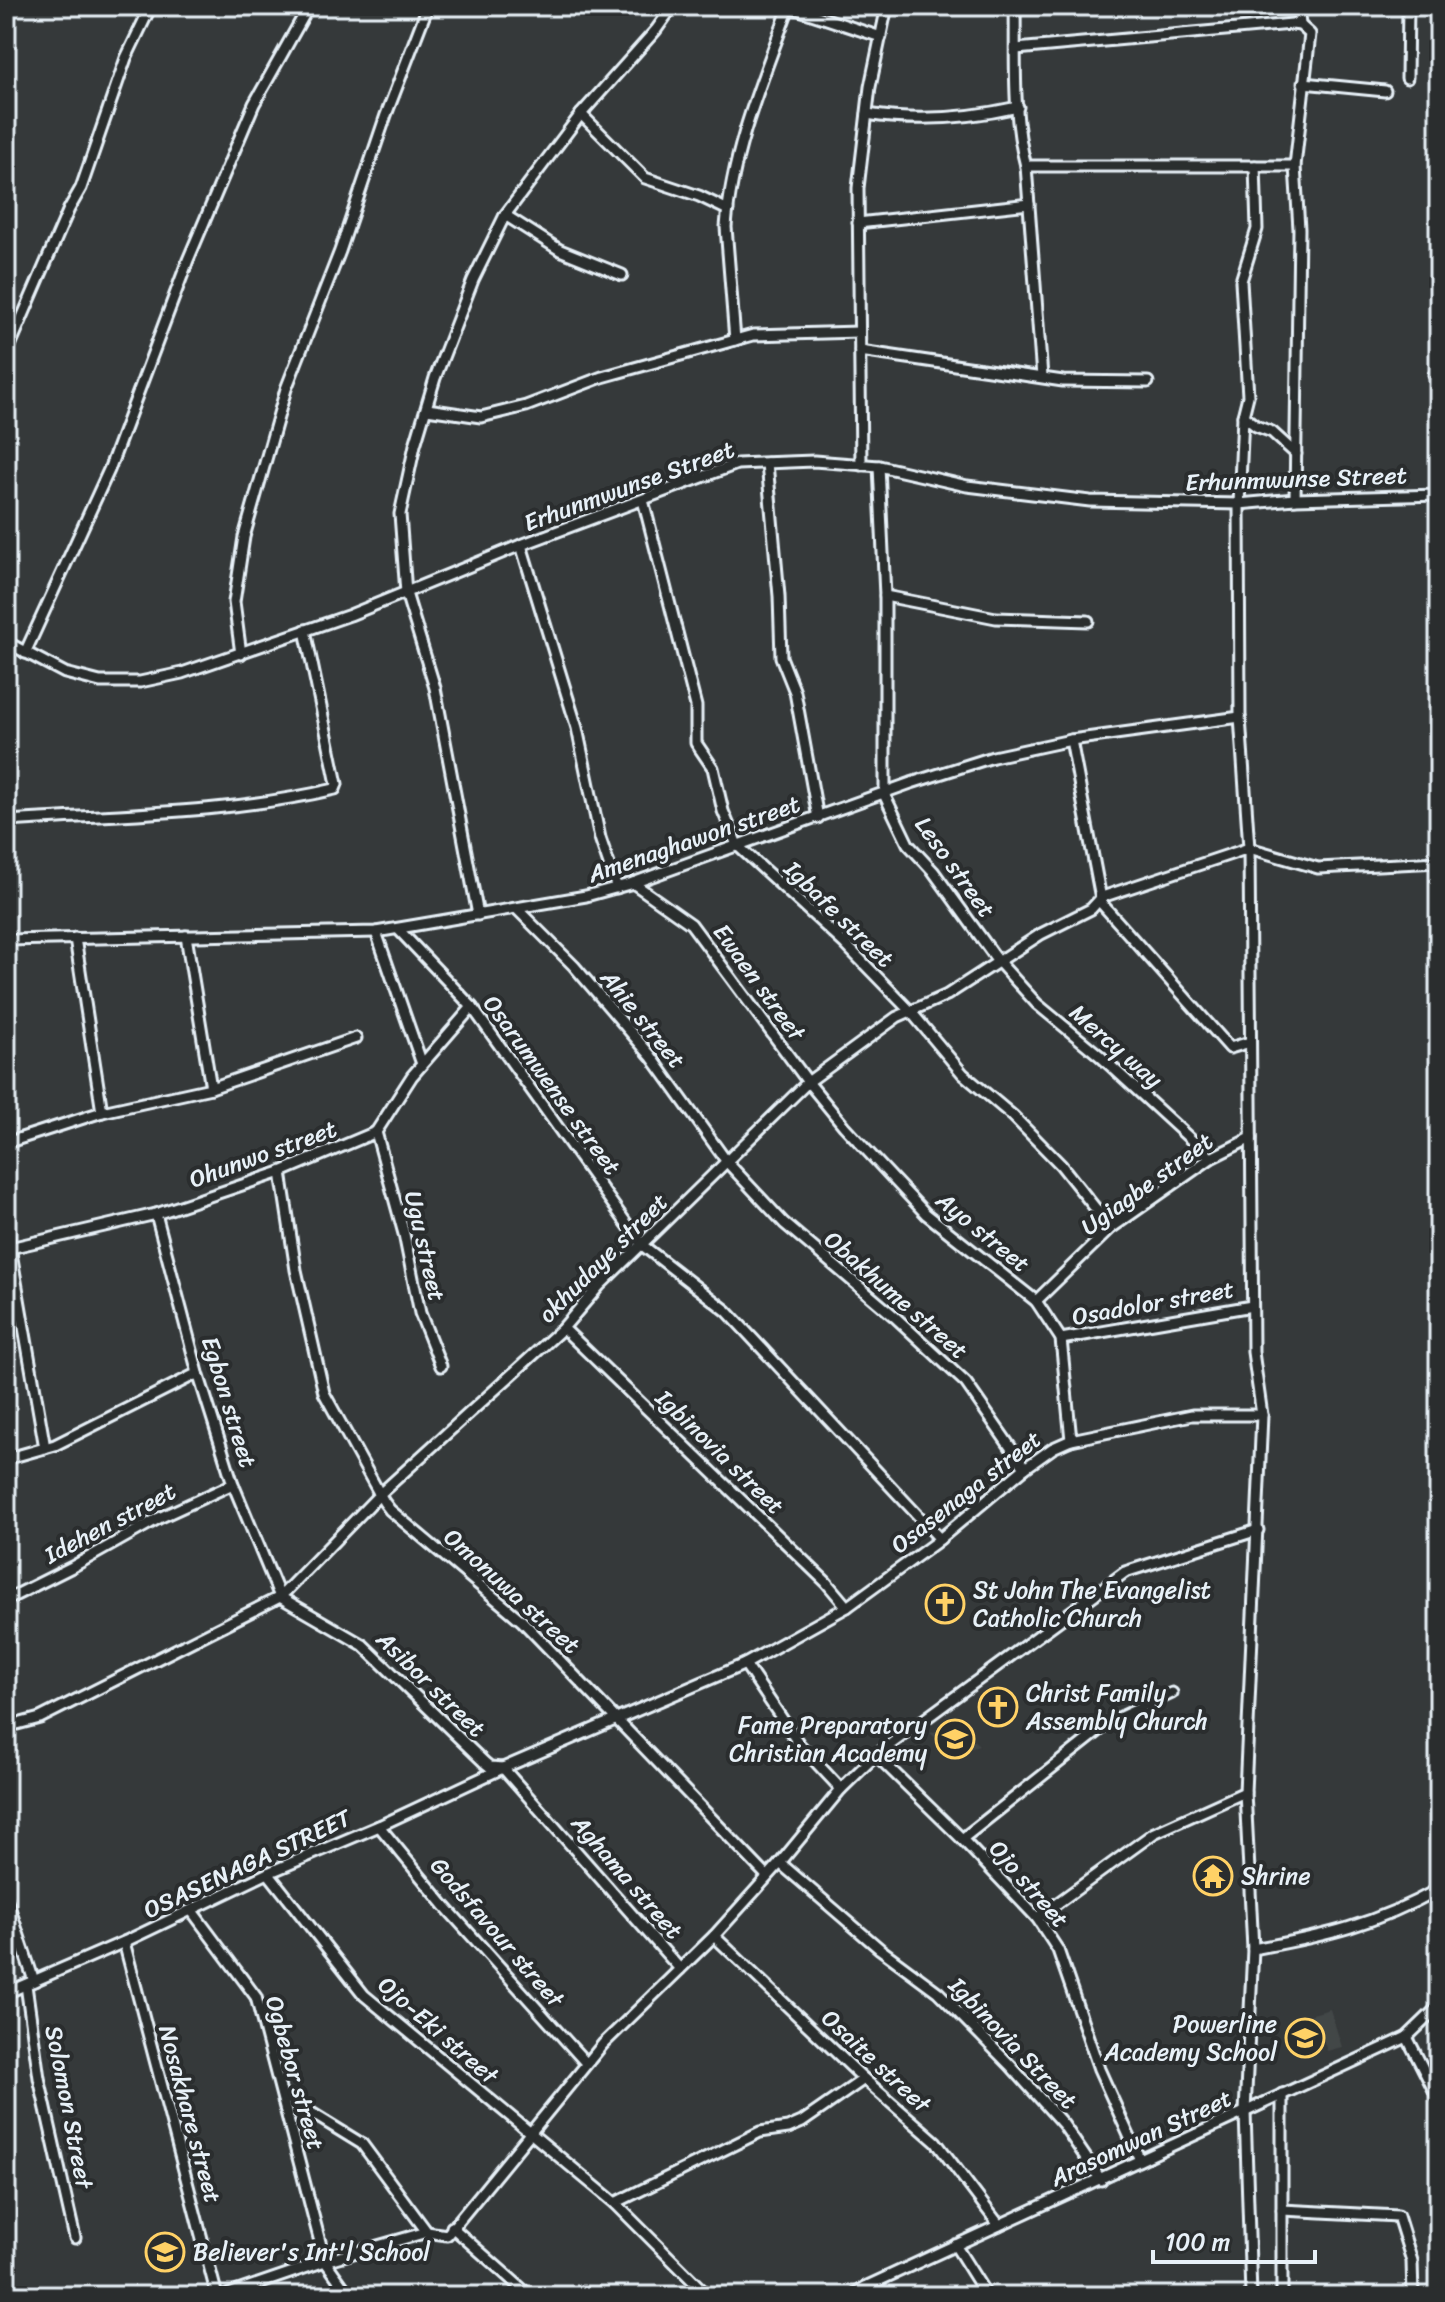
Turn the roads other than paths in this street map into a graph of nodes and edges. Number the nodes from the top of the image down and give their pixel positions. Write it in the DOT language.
graph roads {
  1 [pos="9,6"];
  2 [pos="151,6"];
  3 [pos="309,6"];
  4 [pos="428,6"];
  5 [pos="673,6"];
  6 [pos="788,6"];
  7 [pos="887,6"];
  8 [pos="1015,6"];
  9 [pos="1298,6"];
  10 [pos="1408,6"];
  11 [pos="6,13"];
  12 [pos="1300,25"];
  13 [pos="881,37"];
  14 [pos="1016,49"];
  15 [pos="1407,78"];
  16 [pos="1303,83"];
  17 [pos="1385,91"];
  18 [pos="1018,107"];
  19 [pos="581,114"];
  20 [pos="867,114"];
  21 [pos="1026,166"];
  22 [pos="1255,166"];
  23 [pos="1295,166"];
  24 [pos="1029,204"];
  25 [pos="728,210"];
  26 [pos="505,215"];
  27 [pos="858,223"];
  28 [pos="622,275"];
  29 [pos="859,332"];
  30 [pos="735,340"];
  31 [pos="860,351"];
  32 [pos="6,355"];
  33 [pos="1042,377"];
  34 [pos="1148,382"];
  35 [pos="427,409"];
  36 [pos="1243,416"];
  37 [pos="1296,454"];
  38 [pos="767,463"];
  39 [pos="861,465"];
  40 [pos="879,466"];
  41 [pos="1439,495"];
  42 [pos="1295,499"];
  43 [pos="643,500"];
  44 [pos="1239,504"];
  45 [pos="521,545"];
  46 [pos="406,593"];
  47 [pos="885,596"];
  48 [pos="1088,621"];
  49 [pos="305,630"];
  50 [pos="6,642"];
  51 [pos="25,653"];
  52 [pos="241,654"];
  53 [pos="1240,717"];
  54 [pos="1071,740"];
  55 [pos="885,793"];
  56 [pos="818,818"];
  57 [pos="6,821"];
  58 [pos="737,845"];
  59 [pos="1249,848"];
  60 [pos="1439,862"];
  61 [pos="633,883"];
  62 [pos="617,888"];
  63 [pos="1102,897"];
  64 [pos="517,909"];
  65 [pos="478,915"];
  66 [pos="398,929"];
  67 [pos="376,932"];
  68 [pos="186,936"];
  69 [pos="75,938"];
  70 [pos="6,940"];
  71 [pos="998,961"];
  72 [pos="472,1007"];
  73 [pos="912,1013"];
  74 [pos="356,1038"];
  75 [pos="1250,1042"];
  76 [pos="422,1064"];
  77 [pos="808,1082"];
  78 [pos="211,1088"];
  79 [pos="102,1112"];
  80 [pos="376,1132"];
  81 [pos="1251,1138"];
  82 [pos="6,1143"];
  83 [pos="1211,1158"];
  84 [pos="727,1162"];
  85 [pos="281,1172"];
  86 [pos="156,1214"];
  87 [pos="6,1224"];
  88 [pos="1111,1228"];
  89 [pos="642,1245"];
  90 [pos="10,1248"];
  91 [pos="1036,1301"];
  92 [pos="1252,1306"];
  93 [pos="563,1328"];
  94 [pos="1061,1339"];
  95 [pos="441,1366"];
  96 [pos="198,1373"];
  97 [pos="1262,1415"];
  98 [pos="1071,1440"];
  99 [pos="45,1448"];
  100 [pos="6,1459"];
  101 [pos="1025,1468"];
  102 [pos="233,1484"];
  103 [pos="381,1493"];
  104 [pos="1258,1530"];
  105 [pos="940,1539"];
  106 [pos="280,1597"];
  107 [pos="6,1600"];
  108 [pos="847,1607"];
  109 [pos="745,1664"];
  110 [pos="1172,1693"];
  111 [pos="618,1718"];
  112 [pos="6,1727"];
  113 [pos="876,1755"];
  114 [pos="503,1768"];
  115 [pos="841,1789"];
  116 [pos="1245,1792"];
  117 [pos="543,1811"];
  118 [pos="379,1826"];
  119 [pos="962,1839"];
  120 [pos="780,1863"];
  121 [pos="268,1873"];
  122 [pos="767,1876"];
  123 [pos="1439,1889"];
  124 [pos="6,1897"];
  125 [pos="192,1911"];
  126 [pos="1037,1918"];
  127 [pos="714,1936"];
  128 [pos="124,1942"];
  129 [pos="1253,1949"];
  130 [pos="680,1969"];
  131 [pos="30,1983"];
  132 [pos="6,1993"];
  133 [pos="1439,2006"];
  134 [pos="1407,2037"];
  135 [pos="586,2063"];
  136 [pos="864,2079"];
  137 [pos="1282,2094"];
  138 [pos="284,2096"];
  139 [pos="1439,2100"];
  140 [pos="1245,2112"];
  141 [pos="530,2135"];
  142 [pos="1140,2160"];
  143 [pos="1101,2180"];
  144 [pos="615,2203"];
  145 [pos="1282,2210"];
  146 [pos="999,2225"];
  147 [pos="452,2227"];
  148 [pos="427,2232"];
  149 [pos="75,2238"];
  150 [pos="955,2245"];
  151 [pos="325,2261"];
  152 [pos="250,2291"];
  153 [pos="217,2296"];
  154 [pos="223,2296"];
  155 [pos="350,2296"];
  156 [pos="530,2296"];
  157 [pos="708,2296"];
  158 [pos="853,2296"];
  159 [pos="987,2296"];
  160 [pos="1251,2296"];
  161 [pos="1282,2296"];
  162 [pos="1413,2296"];
  1 -- 11 [label="street"];
  2 -- 32 [label="street"];
  3 -- 51 [label="street"];
  4 -- 52 [label="street"];
  5 -- 19 [label="street"];
  6 -- 13 [label="street"];
  6 -- 25 [label="street"];
  7 -- 13 [label="street"];
  8 -- 14 [label="street"];
  9 -- 12 [label="street"];
  10 -- 15 [label="street"];
  12 -- 14 [label="street"];
  12 -- 16 [label="street"];
  13 -- 20 [label="street"];
  14 -- 18 [label="street"];
  16 -- 17 [label="street"];
  16 -- 23 [label="street"];
  18 -- 20 [label="street"];
  18 -- 21 [label="street"];
  19 -- 25 [label="street"];
  19 -- 26 [label="street"];
  20 -- 27 [label="street"];
  21 -- 22 [label="street"];
  21 -- 24 [label="street"];
  22 -- 23 [label="street"];
  22 -- 36 [label="street"];
  23 -- 37 [label="street"];
  24 -- 27 [label="street"];
  24 -- 33 [label="street"];
  25 -- 30 [label="street"];
  26 -- 28 [label="street"];
  26 -- 35 [label="street"];
  27 -- 29 [label="street"];
  29 -- 30 [label="street"];
  29 -- 31 [label="street"];
  30 -- 35 [label="street"];
  31 -- 33 [label="street"];
  31 -- 39 [label="street"];
  33 -- 34 [label="street"];
  35 -- 46 [label="street"];
  36 -- 37 [label="street"];
  36 -- 44 [label="street"];
  37 -- 42 [label="street"];
  38 -- 39 [label="street, Erhunmwunse Street"];
  38 -- 43 [label="street, Erhunmwunse Street"];
  38 -- 56 [label="street"];
  39 -- 40 [label="street, Erhunmwunse Street"];
  40 -- 44 [label="street, Erhunmwunse Street"];
  40 -- 47 [label="street"];
  41 -- 42 [label="street, Erhunmwunse Street"];
  42 -- 44 [label="street, Erhunmwunse Street"];
  43 -- 45 [label="street, Erhunmwunse Street"];
  43 -- 58 [label="street"];
  44 -- 53 [label="street"];
  45 -- 46 [label="street, Erhunmwunse Street"];
  45 -- 62 [label="street"];
  46 -- 49 [label="street, Erhunmwunse Street"];
  46 -- 65 [label="street"];
  47 -- 48 [label="street"];
  47 -- 55 [label="street"];
  49 -- 52 [label="street, Erhunmwunse Street"];
  49 -- 57 [label="street"];
  50 -- 51 [label="street, Erhunmwunse Street"];
  51 -- 52 [label="street, Erhunmwunse Street"];
  53 -- 54 [label="street, Amenaghawon street"];
  53 -- 59 [label="street"];
  54 -- 55 [label="street, Amenaghawon street"];
  54 -- 63 [label="street"];
  55 -- 56 [label="street, Amenaghawon street"];
  55 -- 71 [label="street, Leso street"];
  56 -- 58 [label="street, Amenaghawon street"];
  58 -- 61 [label="street, Amenaghawon street"];
  58 -- 73 [label="street, Igbafe street"];
  59 -- 60 [label="street"];
  59 -- 63 [label="street, okhudaye street"];
  59 -- 75 [label="street"];
  61 -- 62 [label="street, Amenaghawon street"];
  61 -- 77 [label="street, Ewaen street"];
  62 -- 64 [label="street, Amenaghawon street"];
  63 -- 71 [label="street, okhudaye street"];
  63 -- 75 [label="street"];
  64 -- 65 [label="street, Amenaghawon street"];
  64 -- 84 [label="street, Ahie street"];
  65 -- 66 [label="street, Amenaghawon street"];
  66 -- 67 [label="street, Amenaghawon street"];
  66 -- 72 [label="street, Osarumwense street"];
  67 -- 68 [label="street, Amenaghawon street"];
  67 -- 76 [label="street"];
  68 -- 69 [label="street, Amenaghawon street"];
  68 -- 78 [label="street"];
  69 -- 70 [label="street, Amenaghawon street"];
  69 -- 79 [label="street"];
  71 -- 73 [label="street, okhudaye street"];
  71 -- 83 [label="street, Mercy way"];
  72 -- 76 [label="street"];
  72 -- 89 [label="street, Osarumwense street"];
  73 -- 77 [label="street, okhudaye street"];
  73 -- 88 [label="street, Igbafe street"];
  74 -- 78 [label="street"];
  75 -- 81 [label="street"];
  76 -- 80 [label="street"];
  77 -- 84 [label="street, okhudaye street"];
  77 -- 91 [label="street, Ayo street"];
  78 -- 79 [label="street"];
  79 -- 82 [label="street"];
  80 -- 85 [label="street, Ohunwo street"];
  80 -- 95 [label="street, Ugu street"];
  81 -- 83 [label="street, Ugiagbe street"];
  81 -- 92 [label="street"];
  83 -- 88 [label="street, Ugiagbe street"];
  84 -- 89 [label="street, okhudaye street"];
  84 -- 101 [label="street, Obakhume street"];
  85 -- 86 [label="street, Ohunwo street"];
  85 -- 103 [label="street, Omonuwa street"];
  86 -- 90 [label="street, Ohunwo street"];
  86 -- 96 [label="street, Egbon street"];
  87 -- 90 [label="street"];
  88 -- 91 [label="street, Ugiagbe street"];
  89 -- 93 [label="street, okhudaye street"];
  89 -- 105 [label="street, Osarumwense street"];
  90 -- 99 [label="street"];
  91 -- 94 [label="street, Ayo street"];
  92 -- 94 [label="street, Osadolor street"];
  92 -- 97 [label="street"];
  93 -- 103 [label="street, okhudaye street"];
  93 -- 108 [label="street, Igbinovia street"];
  94 -- 98 [label="street, Ayo street"];
  96 -- 99 [label="street"];
  96 -- 102 [label="street, Egbon street"];
  97 -- 98 [label="street, Osasenaga street"];
  97 -- 104 [label="street"];
  98 -- 101 [label="street, Osasenaga street"];
  99 -- 100 [label="street"];
  101 -- 105 [label="street, Osasenaga street"];
  102 -- 106 [label="street, Egbon street"];
  102 -- 107 [label="street, Idehen street"];
  103 -- 106 [label="street, okhudaye street"];
  103 -- 111 [label="street, Omonuwa street"];
  104 -- 113 [label="street"];
  104 -- 116 [label="street"];
  105 -- 108 [label="street, Osasenaga street"];
  106 -- 112 [label="street, okhudaye street"];
  106 -- 114 [label="street, Asibor street"];
  108 -- 109 [label="street, Osasenaga street"];
  109 -- 111 [label="street, Osasenaga street"];
  109 -- 115 [label="street"];
  110 -- 119 [label="street"];
  111 -- 114 [label="street, OSASENAGA STREET"];
  111 -- 122 [label="street, Omonuwa street"];
  113 -- 115 [label="street"];
  113 -- 119 [label="street, Ojo street"];
  114 -- 117 [label="street, Asibor street"];
  114 -- 118 [label="street, OSASENAGA STREET"];
  115 -- 120 [label="street"];
  116 -- 126 [label="street"];
  116 -- 129 [label="street"];
  117 -- 130 [label="street, Aghama street"];
  118 -- 121 [label="street, OSASENAGA STREET"];
  118 -- 135 [label="street, Godsfavour street"];
  119 -- 126 [label="street, Ojo street"];
  120 -- 122 [label="street"];
  120 -- 143 [label="street, Igbinovia Street"];
  121 -- 125 [label="street, OSASENAGA STREET"];
  121 -- 141 [label="street, Ojo-Eki street"];
  122 -- 127 [label="street"];
  123 -- 129 [label="street"];
  124 -- 131 [label="street, Solomon Street"];
  125 -- 128 [label="street, OSASENAGA STREET"];
  125 -- 138 [label="street, Ogbebor street"];
  126 -- 142 [label="street, Ojo street"];
  127 -- 130 [label="street"];
  127 -- 136 [label="street, Osaite street"];
  128 -- 131 [label="street, OSASENAGA STREET"];
  128 -- 153 [label="street, Nosakhare street"];
  129 -- 140 [label="street"];
  130 -- 135 [label="street"];
  131 -- 132 [label="street, OSASENAGA STREET"];
  131 -- 149 [label="street, Solomon Street"];
  133 -- 134 [label="street, Arasomwan Street"];
  134 -- 137 [label="street, Arasomwan Street"];
  134 -- 139 [label="street"];
  135 -- 141 [label="street"];
  136 -- 144 [label="street"];
  136 -- 146 [label="street, Osaite street"];
  137 -- 140 [label="street, Arasomwan Street"];
  137 -- 145 [label="street"];
  138 -- 148 [label="street"];
  138 -- 151 [label="street, Ogbebor street"];
  140 -- 142 [label="street, Arasomwan Street"];
  140 -- 160 [label="street"];
  141 -- 144 [label="street"];
  141 -- 147 [label="street"];
  142 -- 143 [label="street, Arasomwan Street"];
  143 -- 146 [label="street, Arasomwan Street"];
  144 -- 157 [label="street"];
  145 -- 161 [label="street"];
  145 -- 162 [label="street"];
  146 -- 150 [label="street, Arasomwan Street"];
  147 -- 148 [label="street"];
  147 -- 156 [label="street"];
  148 -- 151 [label="street"];
  150 -- 158 [label="street, Arasomwan Street"];
  150 -- 159 [label="street"];
  151 -- 152 [label="street"];
  151 -- 155 [label="street"];
  152 -- 154 [label="street"];
}
